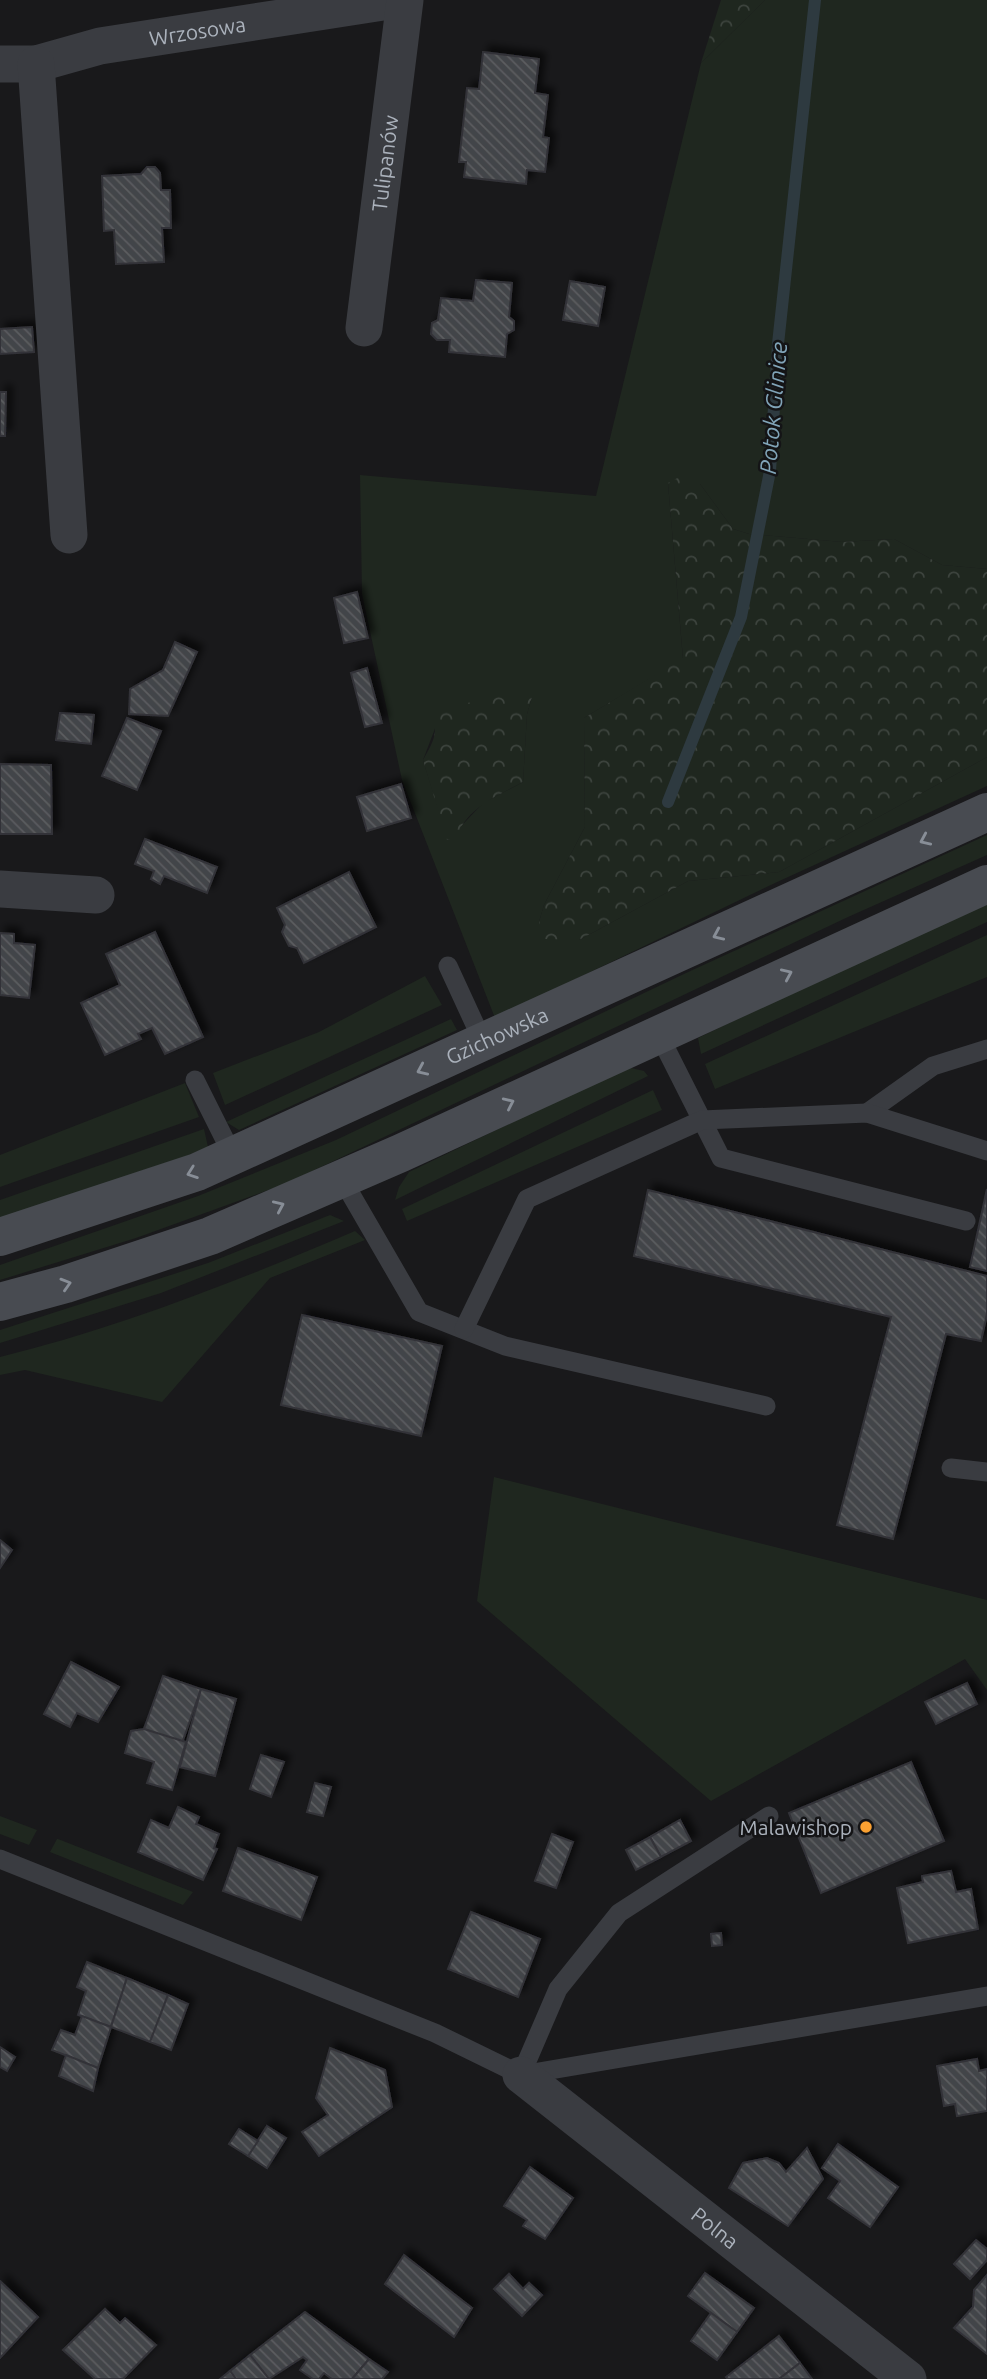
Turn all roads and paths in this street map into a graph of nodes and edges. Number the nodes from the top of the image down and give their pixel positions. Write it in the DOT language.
graph roads {
  1 [pos="396,0"];
  2 [pos="405,0"];
  3 [pos="18,64"];
  4 [pos="364,328"];
  5 [pos="69,535"];
  6 [pos="987,812"];
  7 [pos="987,884"];
  8 [pos="0,889"];
  9 [pos="96,895"];
  10 [pos="447,966"];
  11 [pos="658,1033"];
  12 [pos="483,1042"];
  13 [pos="987,1049"];
  14 [pos="195,1080"];
  15 [pos="867,1113"];
  16 [pos="702,1120"];
  17 [pos="987,1151"];
  18 [pos="233,1156"];
  19 [pos="342,1179"];
  20 [pos="966,1221"];
  21 [pos="0,1237"];
  22 [pos="0,1302"];
  23 [pos="464,1329"];
  24 [pos="766,1406"];
  25 [pos="951,1468"];
  26 [pos="987,1472"];
  27 [pos="769,1815"];
  28 [pos="0,1859"];
  29 [pos="987,1996"];
  30 [pos="521,2075"];
  31 [pos="908,2379"];
  1 -- 3 [label="street, Wrzosowa"];
  2 -- 4 [label="street, Tulipanów"];
  3 -- 5 [label="street"];
  6 -- 12 [label="street, Gzichowska, one-way"];
  11 -- 7 [label="street, one-way"];
  8 -- 9 [label="street"];
  10 -- 12 [label="lane"];
  11 -- 16 [label="lane"];
  19 -- 11 [label="street, one-way"];
  12 -- 18 [label="street, Gzichowska, one-way"];
  13 -- 15 [label="lane"];
  14 -- 18 [label="lane"];
  15 -- 16 [label="lane"];
  15 -- 17 [label="lane"];
  16 -- 20 [label="lane"];
  16 -- 23 [label="lane"];
  18 -- 21 [label="street, Gzichowska, one-way"];
  22 -- 19 [label="street, one-way"];
  19 -- 23 [label="lane"];
  23 -- 24 [label="lane"];
  25 -- 26 [label="lane"];
  27 -- 30 [label="lane"];
  28 -- 30 [label="lane"];
  29 -- 30 [label="lane"];
  30 -- 31 [label="street, Polna"];
}
